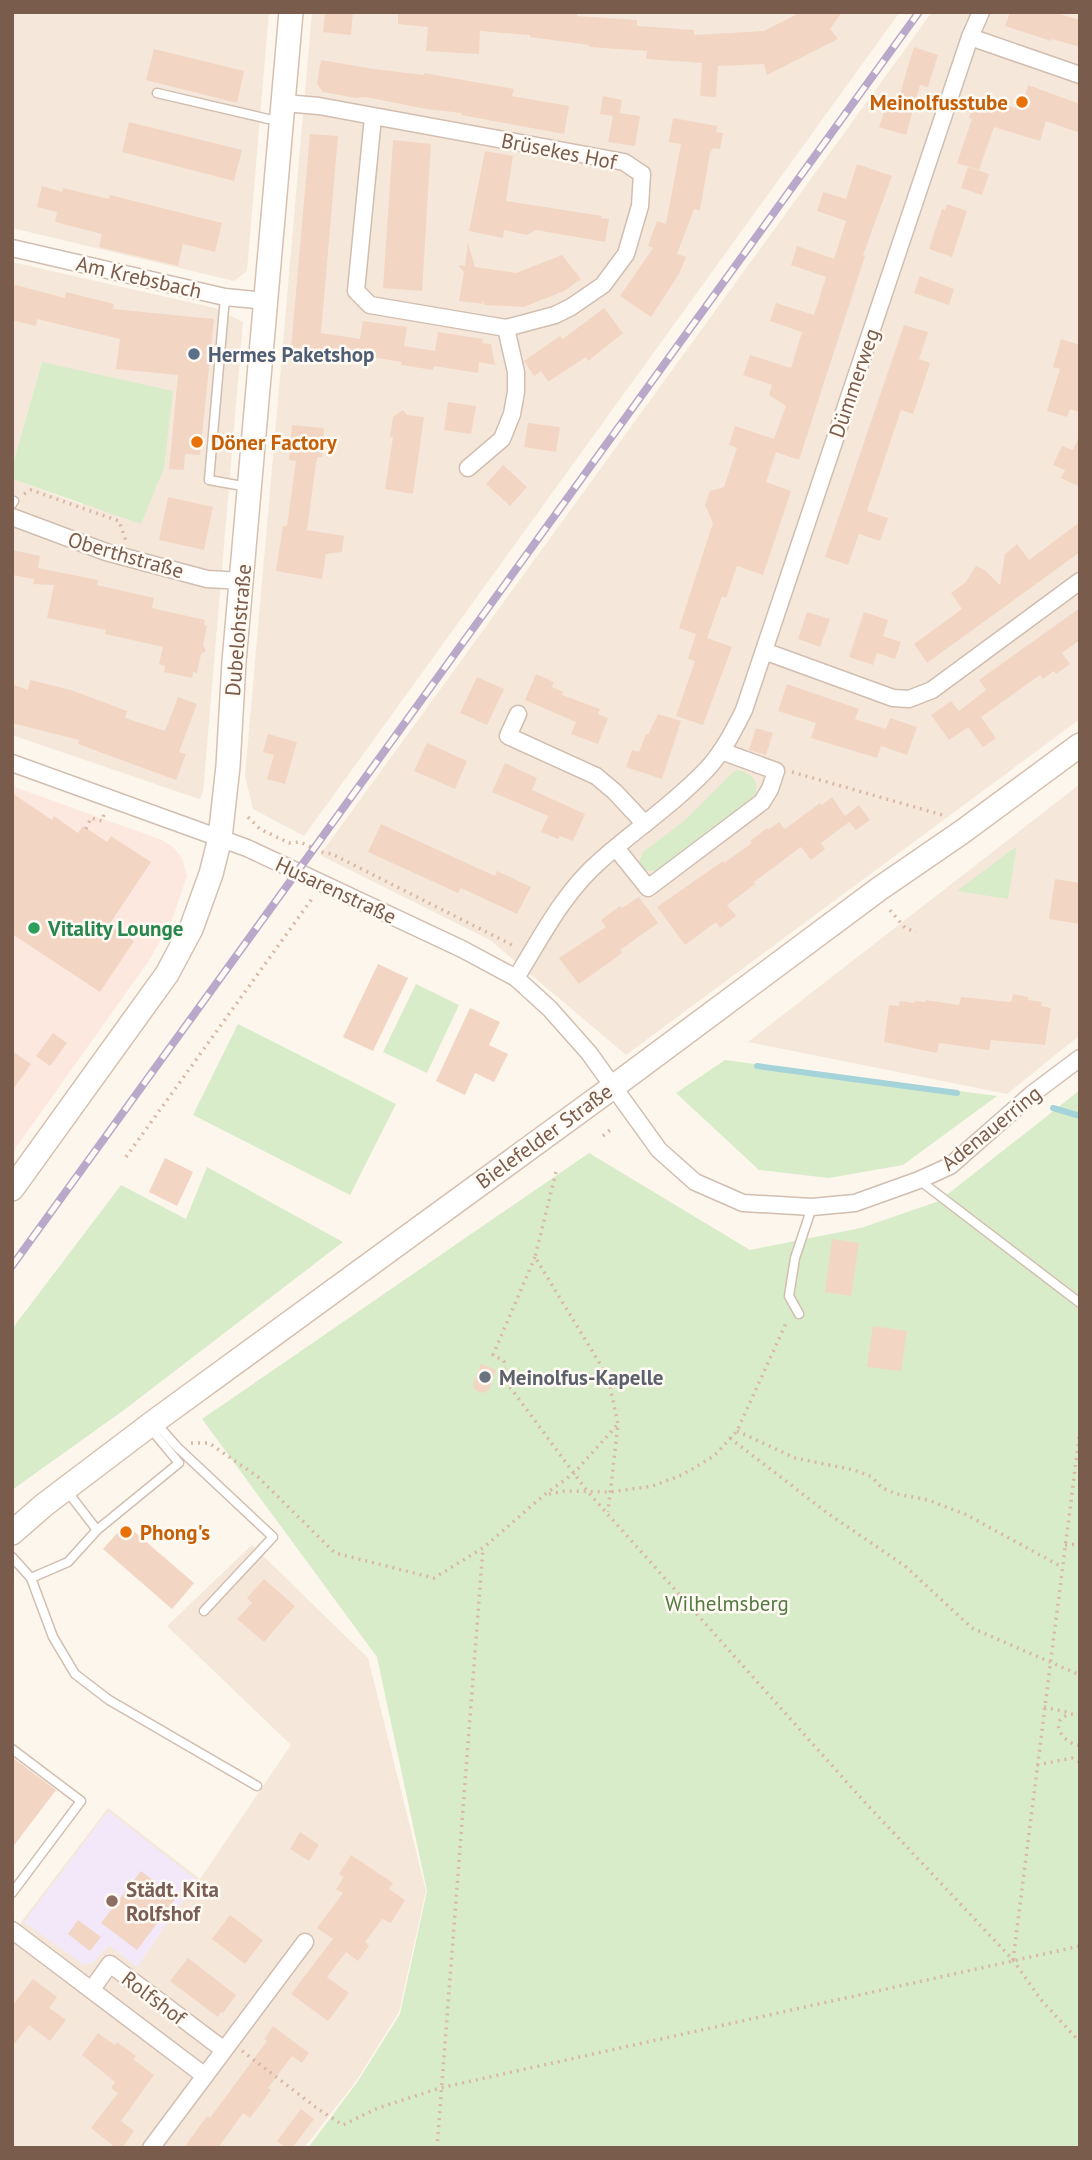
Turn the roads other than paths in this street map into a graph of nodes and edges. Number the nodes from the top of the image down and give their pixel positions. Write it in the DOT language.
graph roads {
  1 [pos="291,12"];
  2 [pos="981,12"];
  3 [pos="970,37"];
  4 [pos="1080,75"];
  5 [pos="157,93"];
  6 [pos="283,111"];
  7 [pos="373,117"];
  8 [pos="12,248"];
  9 [pos="225,298"];
  10 [pos="266,301"];
  11 [pos="506,328"];
  12 [pos="468,468"];
  13 [pos="251,487"];
  14 [pos="13,507"];
  15 [pos="243,581"];
  16 [pos="1080,581"];
  17 [pos="764,651"];
  18 [pos="518,714"];
  19 [pos="1080,745"];
  20 [pos="721,751"];
  21 [pos="12,764"];
  22 [pos="645,824"];
  23 [pos="220,838"];
  24 [pos="616,848"];
  25 [pos="516,978"];
  26 [pos="1080,1058"];
  27 [pos="612,1087"];
  28 [pos="919,1180"];
  29 [pos="12,1189"];
  30 [pos="812,1207"];
  31 [pos="1080,1303"];
  32 [pos="797,1310"];
  33 [pos="151,1423"];
  34 [pos="66,1489"];
  35 [pos="97,1530"];
  36 [pos="12,1533"];
  37 [pos="12,1557"];
  38 [pos="31,1578"];
  39 [pos="204,1611"];
  40 [pos="12,1749"];
  41 [pos="257,1786"];
  42 [pos="12,1893"];
  43 [pos="15,1938"];
  44 [pos="305,1942"];
  45 [pos="92,1989"];
  46 [pos="227,2046"];
  47 [pos="205,2076"];
  48 [pos="151,2148"];
  1 -- 6 [label="main road, Dubelohstraße"];
  2 -- 3 [label="street, Dümmerweg"];
  3 -- 4 [label="street"];
  3 -- 17 [label="street, Dümmerweg"];
  5 -- 6 [label="lane"];
  6 -- 7 [label="street, Brüsekes Hof"];
  6 -- 10 [label="main road, Dubelohstraße"];
  7 -- 11 [label="street, Brüsekes Hof"];
  7 -- 11 [label="street, Brüsekes Hof"];
  8 -- 9 [label="street, Am Krebsbach"];
  9 -- 10 [label="street, Am Krebsbach"];
  9 -- 13 [label="lane"];
  10 -- 13 [label="main road, Dubelohstraße"];
  11 -- 12 [label="street"];
  13 -- 15 [label="main road, Dubelohstraße"];
  14 -- 15 [label="street, Oberthstraße"];
  15 -- 23 [label="main road, Dubelohstraße"];
  16 -- 17 [label="street"];
  17 -- 20 [label="street, Dümmerweg"];
  18 -- 22 [label="street"];
  19 -- 27 [label="main road, Bielefelder Straße"];
  20 -- 22 [label="street, Dümmerweg"];
  20 -- 24 [label="street"];
  21 -- 23 [label="street, Husarenstraße"];
  22 -- 24 [label="street, Dümmerweg"];
  23 -- 25 [label="street, Husarenstraße"];
  23 -- 29 [label="main road, Dubelohstraße"];
  24 -- 25 [label="street, Dümmerweg"];
  25 -- 27 [label="street, Husarenstraße"];
  26 -- 28 [label="street, Adenauerring"];
  27 -- 30 [label="street, Adenauerring"];
  27 -- 33 [label="main road, Bielefelder Straße"];
  28 -- 30 [label="street, Adenauerring"];
  28 -- 31 [label="lane"];
  30 -- 32 [label="lane"];
  33 -- 34 [label="main road, Bielefelder Straße"];
  33 -- 35 [label="lane"];
  33 -- 39 [label="lane"];
  34 -- 35 [label="lane"];
  34 -- 36 [label="main road, Bielefelder Straße"];
  35 -- 38 [label="lane"];
  37 -- 38 [label="lane"];
  38 -- 41 [label="lane"];
  40 -- 42 [label="lane"];
  43 -- 45 [label="street, Rolfshof"];
  44 -- 46 [label="street"];
  45 -- 46 [label="street, Rolfshof"];
  45 -- 47 [label="street, Rolfshof"];
  46 -- 47 [label="street"];
  47 -- 48 [label="street"];
}
